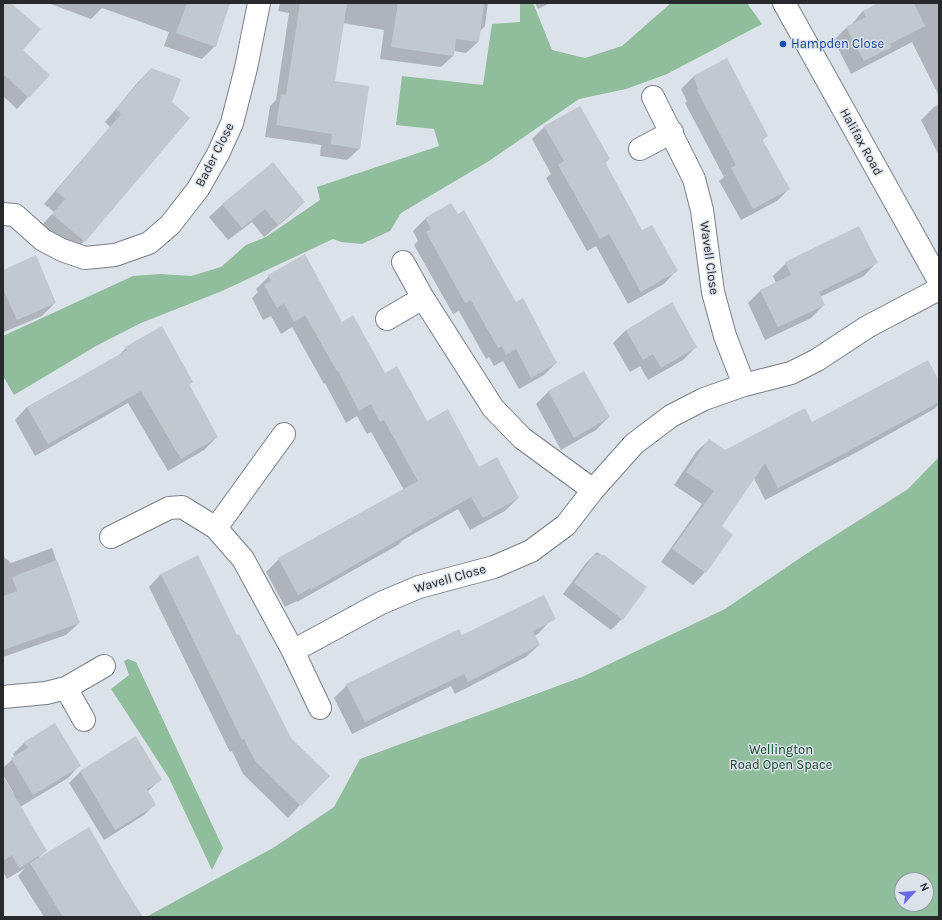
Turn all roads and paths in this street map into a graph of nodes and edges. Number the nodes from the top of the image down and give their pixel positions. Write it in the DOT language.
graph roads {
  1 [pos="259,3"];
  2 [pos="784,3"];
  3 [pos="653,97"];
  4 [pos="672,132"];
  5 [pos="640,149"];
  6 [pos="3,214"];
  7 [pos="403,262"];
  8 [pos="939,282"];
  9 [pos="939,289"];
  10 [pos="423,298"];
  11 [pos="387,319"];
  12 [pos="744,385"];
  13 [pos="284,434"];
  14 [pos="593,490"];
  15 [pos="216,528"];
  16 [pos="111,537"];
  17 [pos="293,651"];
  18 [pos="104,666"];
  19 [pos="66,688"];
  20 [pos="3,697"];
  21 [pos="320,708"];
  22 [pos="84,720"];
  1 -- 6 [label="street, Bader Close"];
  2 -- 8 [label="street, Halifax Road"];
  3 -- 4 [label="street, Wavell Close"];
  4 -- 5 [label="street"];
  4 -- 12 [label="street, Wavell Close"];
  7 -- 10 [label="street"];
  9 -- 12 [label="street, Wavell Close"];
  10 -- 11 [label="street"];
  10 -- 14 [label="street"];
  12 -- 14 [label="street, Wavell Close"];
  13 -- 15 [label="street"];
  14 -- 17 [label="street, Wavell Close"];
  15 -- 16 [label="street"];
  15 -- 17 [label="street"];
  17 -- 21 [label="street"];
  18 -- 19 [label="street"];
  19 -- 20 [label="street"];
  19 -- 22 [label="street"];
}
